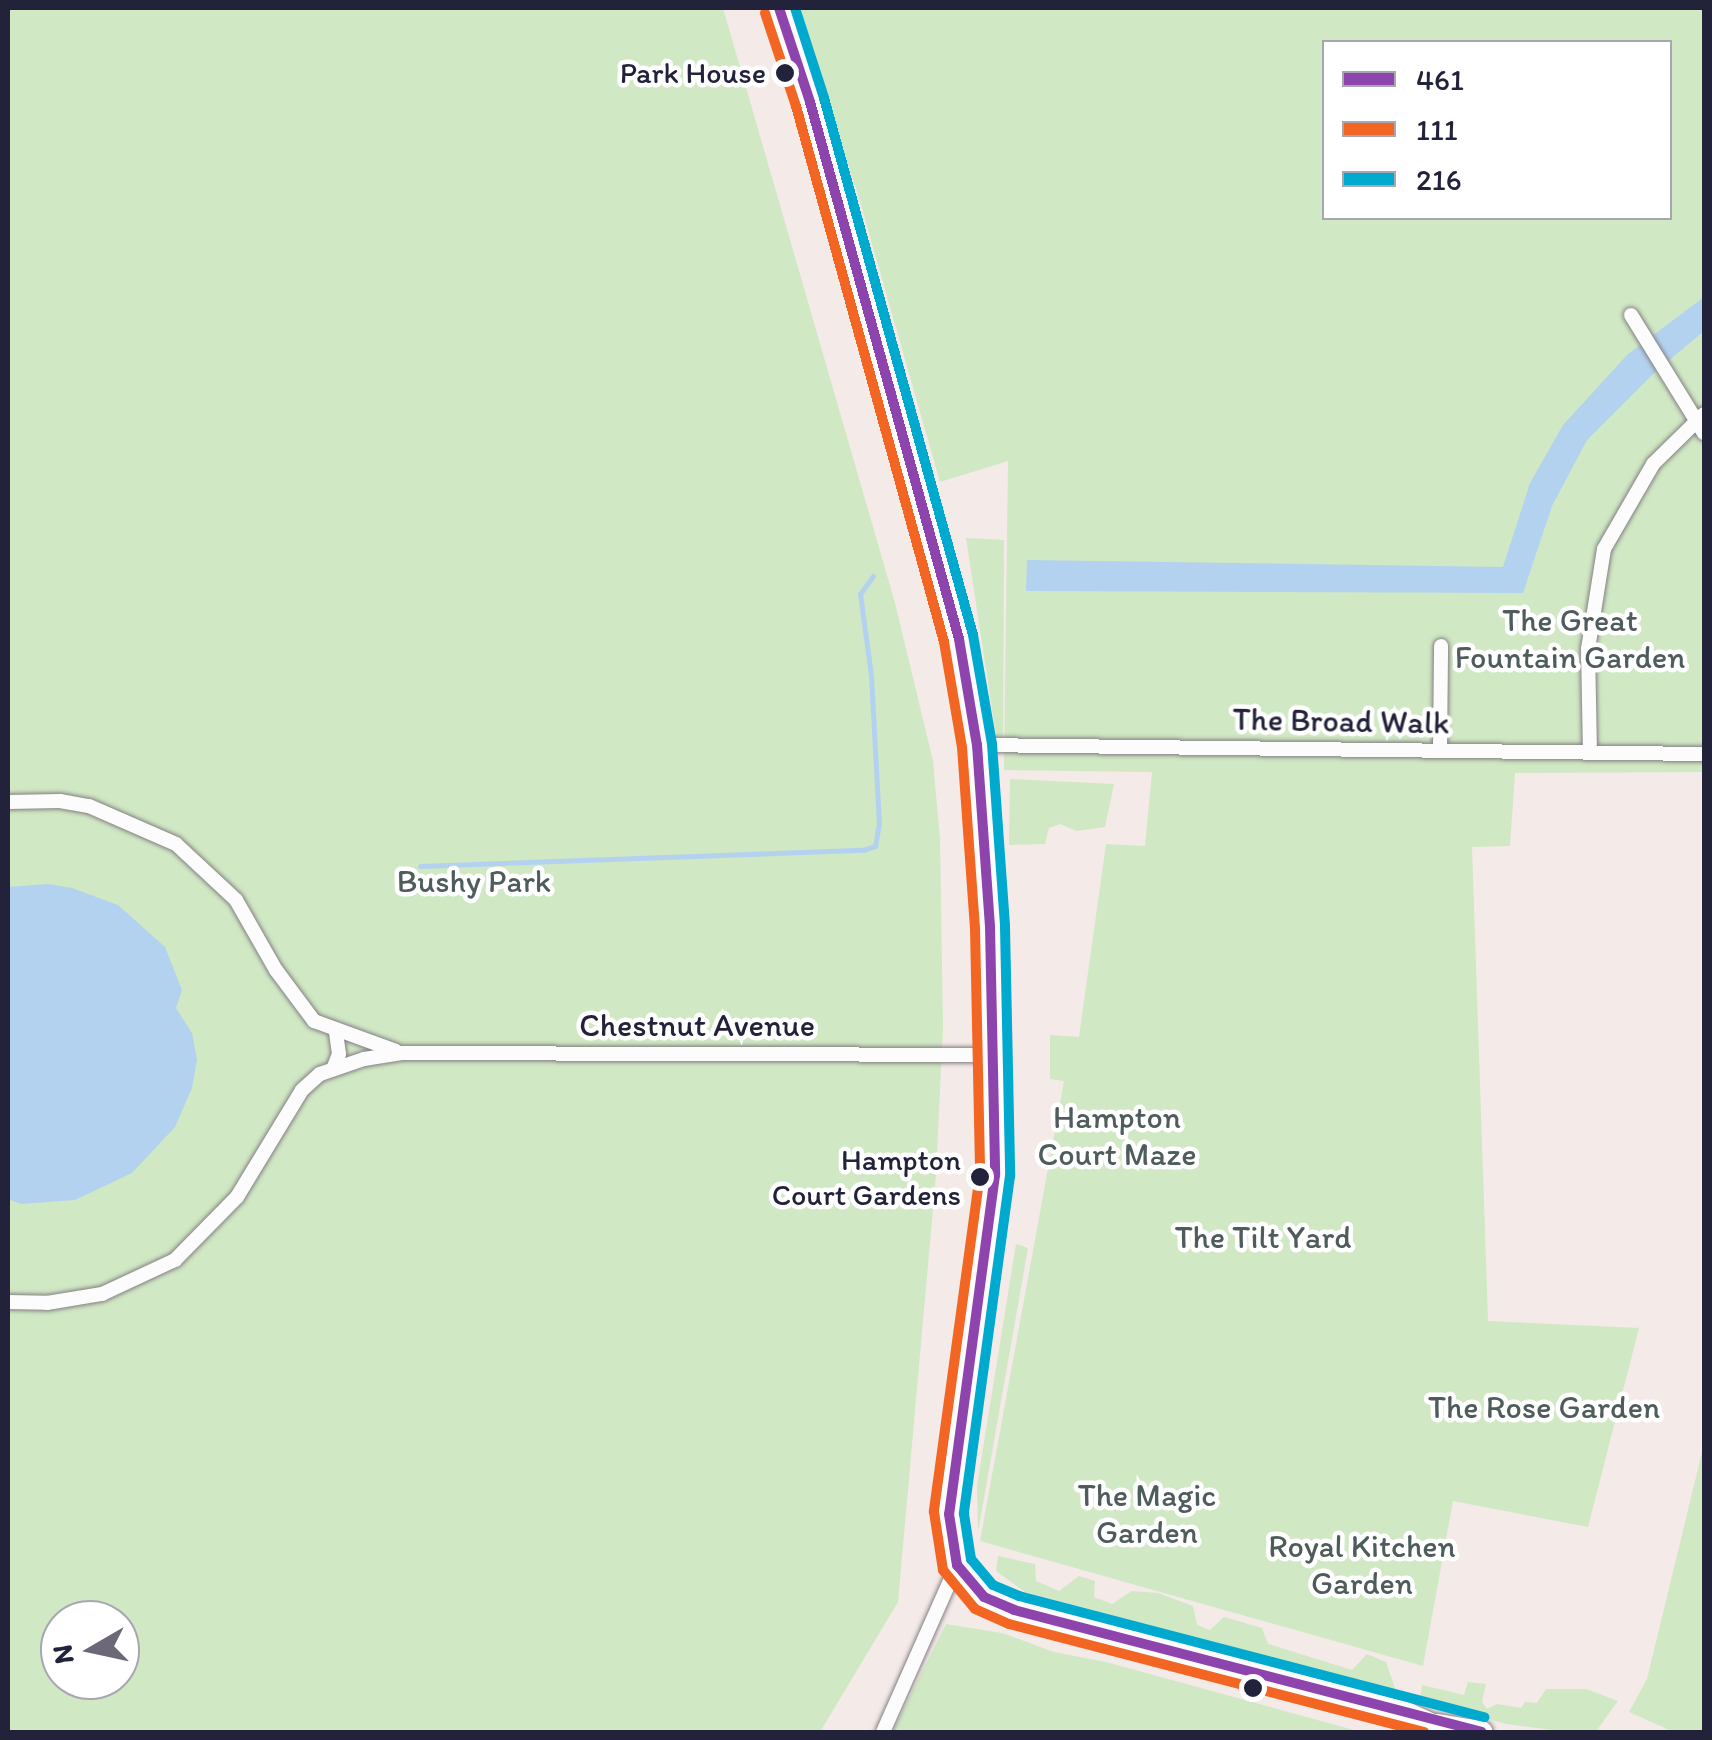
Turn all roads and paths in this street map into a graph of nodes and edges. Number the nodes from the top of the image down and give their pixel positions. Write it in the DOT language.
graph roads {
  1 [pos="779,8"];
  2 [pos="1631,315"];
  3 [pos="1702,422"];
  4 [pos="1441,646"];
  5 [pos="977,745"];
  6 [pos="1440,749"];
  7 [pos="1590,754"];
  8 [pos="1704,754"];
  9 [pos="8,802"];
  10 [pos="336,1032"];
  11 [pos="402,1053"];
  12 [pos="993,1055"];
  13 [pos="333,1070"];
  14 [pos="8,1302"];
  15 [pos="957,1565"];
  16 [pos="1443,1728"];
  17 [pos="883,1732"];
  18 [pos="1481,1732"];
  1 -- 5 [label="main road"];
  2 -- 3 [label="street"];
  3 -- 7 [label="street"];
  4 -- 6 [label="street"];
  5 -- 6 [label="street, The Broad Walk"];
  5 -- 12 [label="main road"];
  6 -- 7 [label="street, The Broad Walk"];
  7 -- 8 [label="street, The Broad Walk"];
  9 -- 10 [label="street, Chestnut Avenue"];
  10 -- 11 [label="street, Chestnut Avenue"];
  10 -- 13 [label="street"];
  11 -- 12 [label="street, Chestnut Avenue"];
  11 -- 13 [label="street, Chestnut Avenue"];
  12 -- 15 [label="main road"];
  13 -- 14 [label="street, Chestnut Avenue"];
  15 -- 16 [label="main road"];
  15 -- 17 [label="street"];
  16 -- 18 [label="main road"];
}
